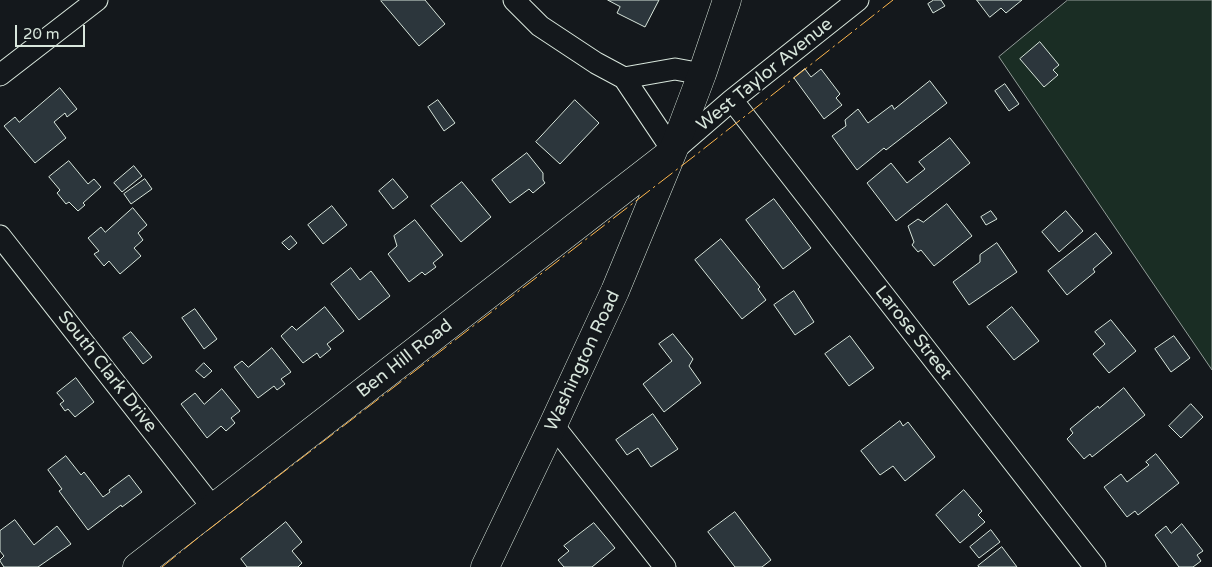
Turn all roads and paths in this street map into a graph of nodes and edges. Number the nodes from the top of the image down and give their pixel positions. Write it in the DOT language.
graph roads {
  1 [pos="97,0"];
  2 [pos="514,0"];
  3 [pos="728,0"];
  4 [pos="858,0"];
  5 [pos="702,74"];
  6 [pos="0,75"];
  7 [pos="624,78"];
  8 [pos="732,100"];
  9 [pos="674,152"];
  10 [pos="0,236"];
  11 [pos="553,425"];
  12 [pos="213,508"];
  13 [pos="137,567"];
  14 [pos="485,567"];
  15 [pos="665,567"];
  16 [pos="1095,567"];
  1 -- 6 [label="street"];
  2 -- 7 [label="street"];
  3 -- 5 [label="street, Washington Road"];
  4 -- 8 [label="street, West Taylor Avenue"];
  5 -- 7 [label="street"];
  5 -- 9 [label="street, Washington Road"];
  7 -- 9 [label="street"];
  8 -- 9 [label="street, West Taylor Avenue"];
  8 -- 16 [label="street, Larose Street"];
  9 -- 11 [label="street, Washington Road"];
  9 -- 12 [label="street, Ben Hill Road"];
  10 -- 12 [label="street, South Clark Drive"];
  11 -- 14 [label="street, Washington Road"];
  11 -- 15 [label="street"];
  12 -- 13 [label="street, Ben Hill Road"];
}
